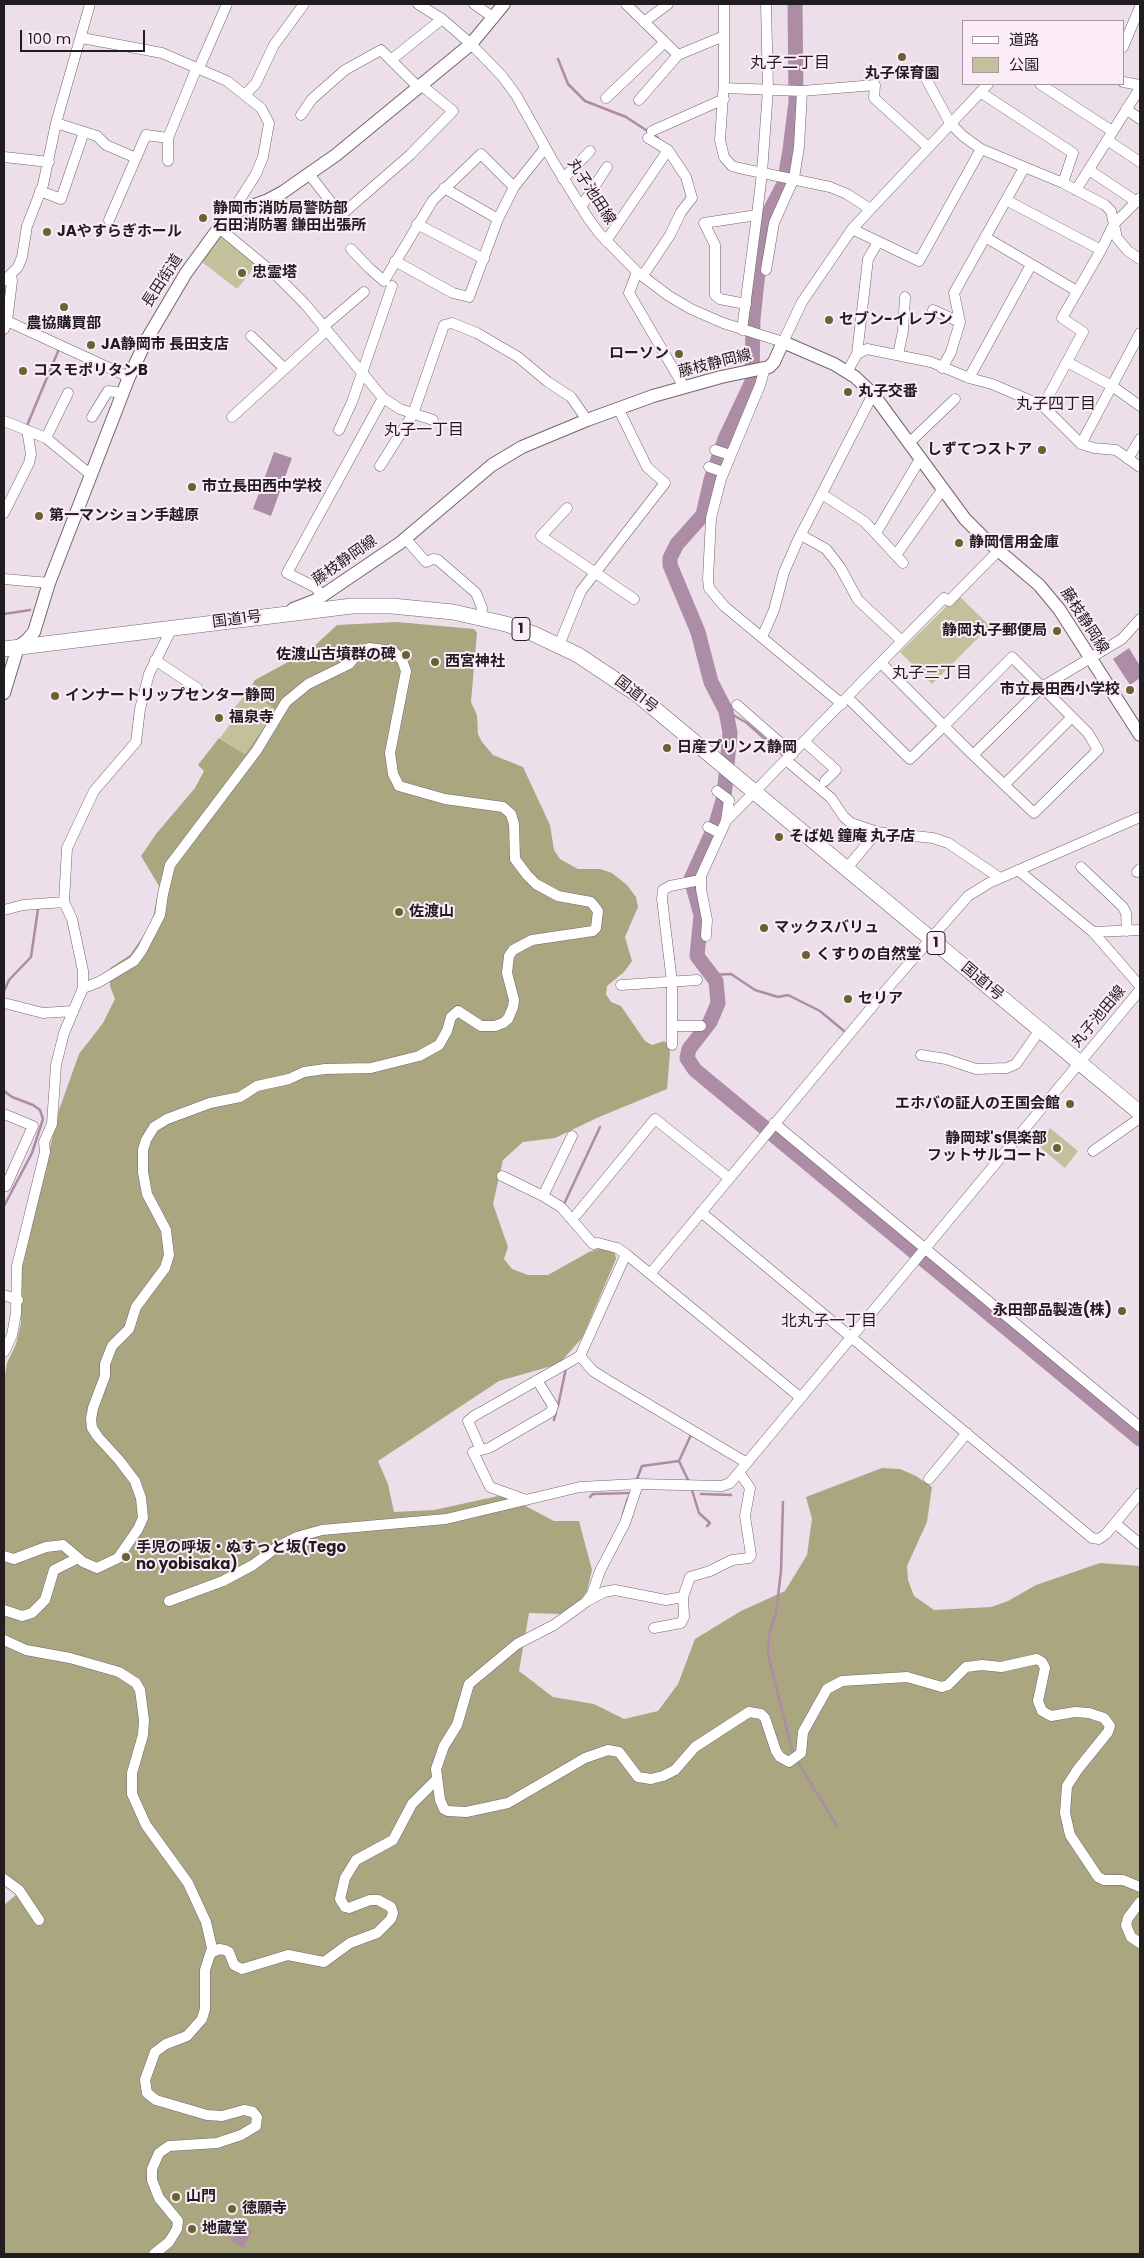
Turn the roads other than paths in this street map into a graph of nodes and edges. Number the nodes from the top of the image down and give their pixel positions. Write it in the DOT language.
graph roads {
  1 [pos="90,4"];
  2 [pos="227,4"];
  3 [pos="304,4"];
  4 [pos="418,4"];
  5 [pos="474,4"];
  6 [pos="504,4"];
  7 [pos="626,4"];
  8 [pos="668,4"];
  9 [pos="724,4"];
  10 [pos="766,4"];
  11 [pos="1140,7"];
  12 [pos="494,18"];
  13 [pos="442,19"];
  14 [pos="644,22"];
  15 [pos="724,36"];
  16 [pos="82,38"];
  17 [pos="664,42"];
  18 [pos="471,44"];
  19 [pos="1124,45"];
  20 [pos="678,55"];
  21 [pos="391,60"];
  22 [pos="198,67"];
  23 [pos="924,75"];
  24 [pos="1124,82"];
  25 [pos="987,85"];
  26 [pos="1043,85"];
  27 [pos="420,86"];
  28 [pos="1140,87"];
  29 [pos="768,89"];
  30 [pos="802,91"];
  31 [pos="980,92"];
  32 [pos="724,94"];
  33 [pos="245,95"];
  34 [pos="606,98"];
  35 [pos="639,100"];
  36 [pos="1126,110"];
  37 [pos="302,115"];
  38 [pos="1140,119"];
  39 [pos="56,123"];
  40 [pos="950,123"];
  41 [pos="84,132"];
  42 [pos="1109,136"];
  43 [pos="168,138"];
  44 [pos="928,147"];
  45 [pos="545,148"];
  46 [pos="981,149"];
  47 [pos="668,150"];
  48 [pos="590,151"];
  49 [pos="4,156"];
  50 [pos="136,158"];
  51 [pos="168,161"];
  52 [pos="49,162"];
  53 [pos="1140,162"];
  54 [pos="607,167"];
  55 [pos="1024,168"];
  56 [pos="1089,170"];
  57 [pos="762,173"];
  58 [pos="309,174"];
  59 [pos="794,178"];
  60 [pos="563,179"];
  61 [pos="1063,183"];
  62 [pos="514,187"];
  63 [pos="444,188"];
  64 [pos="1076,190"];
  65 [pos="40,191"];
  66 [pos="1006,200"];
  67 [pos="1139,200"];
  68 [pos="581,207"];
  69 [pos="870,209"];
  70 [pos="757,215"];
  71 [pos="498,219"];
  72 [pos="109,220"];
  73 [pos="224,223"];
  74 [pos="417,224"];
  75 [pos="1114,224"];
  76 [pos="852,230"];
  77 [pos="985,237"];
  78 [pos="606,241"];
  79 [pos="878,242"];
  80 [pos="350,249"];
  81 [pos="1101,250"];
  82 [pos="484,259"];
  83 [pos="1140,259"];
  84 [pos="395,261"];
  85 [pos="751,262"];
  86 [pos="1031,265"];
  87 [pos="639,274"];
  88 [pos="7,278"];
  89 [pos="392,286"];
  90 [pos="1077,291"];
  91 [pos="364,292"];
  92 [pos="905,297"];
  93 [pos="746,304"];
  94 [pos="933,310"];
  95 [pos="960,322"];
  96 [pos="6,325"];
  97 [pos="325,329"];
  98 [pos="746,330"];
  99 [pos="1140,334"];
  100 [pos="251,336"];
  101 [pos="783,342"];
  102 [pos="857,354"];
  103 [pos="898,354"];
  104 [pos="1067,362"];
  105 [pos="942,368"];
  106 [pos="285,369"];
  107 [pos="758,370"];
  108 [pos="847,372"];
  109 [pos="361,374"];
  110 [pos="129,377"];
  111 [pos="968,378"];
  112 [pos="1112,386"];
  113 [pos="684,387"];
  114 [pos="68,393"];
  115 [pos="123,393"];
  116 [pos="873,394"];
  117 [pos="383,398"];
  118 [pos="955,399"];
  119 [pos="1043,406"];
  120 [pos="1140,406"];
  121 [pos="618,408"];
  122 [pos="413,414"];
  123 [pos="92,417"];
  124 [pos="232,417"];
  125 [pos="433,420"];
  126 [pos="587,420"];
  127 [pos="4,422"];
  128 [pos="26,430"];
  129 [pos="340,430"];
  130 [pos="46,438"];
  131 [pos="1140,439"];
  132 [pos="909,443"];
  133 [pos="1080,444"];
  134 [pos="715,450"];
  135 [pos="730,455"];
  136 [pos="920,459"];
  137 [pos="1128,459"];
  138 [pos="380,466"];
  139 [pos="708,467"];
  140 [pos="1140,467"];
  141 [pos="724,472"];
  142 [pos="91,475"];
  143 [pos="942,490"];
  144 [pos="822,494"];
  145 [pos="567,508"];
  146 [pos="4,513"];
  147 [pos="876,532"];
  148 [pos="801,535"];
  149 [pos="405,538"];
  150 [pos="998,551"];
  151 [pos="595,572"];
  152 [pos="348,576"];
  153 [pos="4,579"];
  154 [pos="49,583"];
  155 [pos="323,596"];
  156 [pos="634,599"];
  157 [pos="352,606"];
  158 [pos="283,614"];
  159 [pos="481,617"];
  160 [pos="1140,619"];
  161 [pos="172,628"];
  162 [pos="762,637"];
  163 [pos="902,641"];
  164 [pos="558,645"];
  165 [pos="11,648"];
  166 [pos="4,653"];
  167 [pos="1091,659"];
  168 [pos="155,660"];
  169 [pos="881,663"];
  170 [pos="1042,687"];
  171 [pos="197,688"];
  172 [pos="4,693"];
  173 [pos="845,701"];
  174 [pos="737,705"];
  175 [pos="1072,717"];
  176 [pos="944,726"];
  177 [pos="1140,735"];
  178 [pos="805,742"];
  179 [pos="973,755"];
  180 [pos="790,757"];
  181 [pos="825,781"];
  182 [pos="1005,784"];
  183 [pos="717,792"];
  184 [pos="756,792"];
  185 [pos="1140,817"];
  186 [pos="726,821"];
  187 [pos="708,827"];
  188 [pos="878,832"];
  189 [pos="720,833"];
  190 [pos="1081,867"];
  191 [pos="847,868"];
  192 [pos="1018,870"];
  193 [pos="1000,878"];
  194 [pos="700,880"];
  195 [pos="64,902"];
  196 [pos="4,910"];
  197 [pos="1140,930"];
  198 [pos="1127,931"];
  199 [pos="1093,932"];
  200 [pos="706,936"];
  201 [pos="930,939"];
  202 [pos="697,980"];
  203 [pos="672,982"];
  204 [pos="621,985"];
  205 [pos="1140,986"];
  206 [pos="83,988"];
  207 [pos="1140,990"];
  208 [pos="4,1003"];
  209 [pos="73,1011"];
  210 [pos="673,1026"];
  211 [pos="701,1026"];
  212 [pos="1040,1030"];
  213 [pos="672,1045"];
  214 [pos="921,1056"];
  215 [pos="1080,1062"];
  216 [pos="1140,1113"];
  217 [pos="4,1114"];
  218 [pos="1140,1118"];
  219 [pos="770,1129"];
  220 [pos="572,1136"];
  221 [pos="36,1140"];
  222 [pos="1093,1151"];
  223 [pos="502,1176"];
  224 [pos="728,1178"];
  225 [pos="4,1185"];
  226 [pos="543,1196"];
  227 [pos="701,1212"];
  228 [pos="577,1214"];
  229 [pos="925,1250"];
  230 [pos="626,1254"];
  231 [pos="650,1274"];
  232 [pos="4,1295"];
  233 [pos="18,1300"];
  234 [pos="851,1338"];
  235 [pos="4,1352"];
  236 [pos="580,1356"];
  237 [pos="538,1380"];
  238 [pos="801,1398"];
  239 [pos="1140,1427"];
  240 [pos="967,1433"];
  241 [pos="481,1450"];
  242 [pos="747,1462"];
  243 [pos="740,1472"];
  244 [pos="929,1479"];
  245 [pos="638,1484"];
  246 [pos="1140,1493"];
  247 [pos="526,1500"];
  248 [pos="1115,1523"];
  249 [pos="1140,1544"];
  250 [pos="4,1556"];
  251 [pos="78,1558"];
  252 [pos="683,1597"];
  253 [pos="169,1601"];
  254 [pos="586,1602"];
  255 [pos="4,1610"];
  256 [pos="654,1628"];
  257 [pos="4,1640"];
  258 [pos="436,1780"];
  259 [pos="4,1879"];
  260 [pos="1140,1887"];
  261 [pos="1140,1902"];
  262 [pos="39,1920"];
  263 [pos="1140,1943"];
  264 [pos="211,1954"];
  265 [pos="154,2254"];
  1 -- 16 [label="street"];
  2 -- 22 [label="street"];
  3 -- 33 [label="street"];
  4 -- 13 [label="street, 丸子池田線"];
  5 -- 12 [label="street"];
  6 -- 12 [label="main road, 長田街道"];
  7 -- 14 [label="street"];
  8 -- 14 [label="street"];
  9 -- 15 [label="street"];
  10 -- 29 [label="street"];
  11 -- 19 [label="street"];
  12 -- 18 [label="main road, 長田街道"];
  13 -- 18 [label="street, 丸子池田線"];
  13 -- 21 [label="street"];
  14 -- 17 [label="street"];
  15 -- 20 [label="street"];
  15 -- 32 [label="street"];
  16 -- 22 [label="street"];
  16 -- 39 [label="street"];
  17 -- 20 [label="street"];
  17 -- 34 [label="street"];
  18 -- 27 [label="main road, 長田街道"];
  18 -- 45 [label="street, 丸子池田線"];
  20 -- 35 [label="street"];
  21 -- 27 [label="street"];
  21 -- 37 [label="street"];
  22 -- 33 [label="street"];
  22 -- 43 [label="street"];
  23 -- 40 [label="street"];
  24 -- 28 [label="street"];
  25 -- 31 [label="street"];
  26 -- 42 [label="street"];
  27 -- 58 [label="main road, 長田街道"];
  27 -- 58 [label="street"];
  28 -- 36 [label="street"];
  29 -- 30 [label="street"];
  29 -- 32 [label="street"];
  29 -- 57 [label="street"];
  30 -- 44 [label="street"];
  30 -- 59 [label="street"];
  31 -- 40 [label="street"];
  31 -- 61 [label="street"];
  32 -- 47 [label="street"];
  32 -- 57 [label="street"];
  33 -- 73 [label="street"];
  36 -- 38 [label="street"];
  36 -- 42 [label="street"];
  39 -- 41 [label="street"];
  39 -- 52 [label="street"];
  40 -- 44 [label="street"];
  40 -- 46 [label="street"];
  41 -- 50 [label="street"];
  41 -- 65 [label="street"];
  42 -- 53 [label="street"];
  42 -- 56 [label="street"];
  43 -- 50 [label="street"];
  43 -- 51 [label="street"];
  44 -- 69 [label="street"];
  45 -- 60 [label="street, 丸子池田線"];
  45 -- 62 [label="street"];
  46 -- 55 [label="street"];
  46 -- 79 [label="street"];
  47 -- 78 [label="street"];
  47 -- 87 [label="street"];
  48 -- 60 [label="street"];
  49 -- 52 [label="street"];
  50 -- 72 [label="street"];
  52 -- 65 [label="street"];
  54 -- 68 [label="street"];
  55 -- 61 [label="street"];
  55 -- 66 [label="street"];
  56 -- 64 [label="street"];
  56 -- 67 [label="street"];
  57 -- 59 [label="street"];
  57 -- 70 [label="street"];
  58 -- 73 [label="main road, 長田街道"];
  59 -- 69 [label="street"];
  59 -- 85 [label="street"];
  60 -- 68 [label="street, 丸子池田線"];
  61 -- 64 [label="street"];
  62 -- 63 [label="street"];
  62 -- 71 [label="street"];
  63 -- 71 [label="street"];
  63 -- 74 [label="street"];
  64 -- 75 [label="street"];
  65 -- 88 [label="street"];
  66 -- 77 [label="street"];
  66 -- 81 [label="street"];
  67 -- 75 [label="street"];
  68 -- 78 [label="street, 丸子池田線"];
  69 -- 76 [label="street"];
  70 -- 85 [label="street"];
  70 -- 93 [label="street"];
  71 -- 82 [label="street"];
  73 -- 97 [label="street"];
  73 -- 110 [label="main road, 長田街道"];
  74 -- 82 [label="street"];
  74 -- 84 [label="street"];
  75 -- 81 [label="street"];
  75 -- 83 [label="street"];
  76 -- 79 [label="street"];
  76 -- 101 [label="street"];
  77 -- 86 [label="street"];
  77 -- 95 [label="street"];
  78 -- 87 [label="street, 丸子池田線"];
  79 -- 102 [label="street"];
  80 -- 84 [label="street"];
  81 -- 90 [label="street"];
  82 -- 84 [label="street"];
  85 -- 93 [label="street"];
  86 -- 90 [label="street"];
  86 -- 111 [label="street"];
  87 -- 98 [label="street, 丸子池田線"];
  87 -- 113 [label="street"];
  88 -- 96 [label="street"];
  89 -- 109 [label="street"];
  90 -- 104 [label="street"];
  91 -- 97 [label="street"];
  92 -- 103 [label="street"];
  93 -- 98 [label="street"];
  94 -- 95 [label="street"];
  95 -- 105 [label="street"];
  96 -- 110 [label="street"];
  97 -- 106 [label="street"];
  97 -- 109 [label="street"];
  98 -- 101 [label="street, 丸子池田線"];
  99 -- 112 [label="street"];
  100 -- 106 [label="street"];
  101 -- 107 [label="main road, 藤枝静岡線"];
  101 -- 108 [label="main road, 藤枝静岡線"];
  102 -- 103 [label="street"];
  102 -- 108 [label="street"];
  103 -- 105 [label="street"];
  104 -- 112 [label="street"];
  104 -- 119 [label="street"];
  105 -- 111 [label="street"];
  106 -- 124 [label="street"];
  107 -- 113 [label="main road, 藤枝静岡線"];
  107 -- 135 [label="street"];
  108 -- 116 [label="main road, 藤枝静岡線"];
  109 -- 117 [label="street"];
  109 -- 129 [label="street"];
  110 -- 115 [label="main road, 長田街道"];
  111 -- 119 [label="street"];
  112 -- 120 [label="street"];
  112 -- 133 [label="street"];
  113 -- 121 [label="main road, 藤枝静岡線"];
  114 -- 130 [label="street"];
  115 -- 123 [label="street"];
  115 -- 142 [label="main road, 長田街道"];
  116 -- 132 [label="main road, 藤枝静岡線"];
  116 -- 144 [label="street"];
  117 -- 122 [label="street"];
  117 -- 155 [label="street"];
  118 -- 132 [label="street"];
  119 -- 133 [label="street"];
  121 -- 126 [label="main road, 藤枝静岡線"];
  121 -- 151 [label="street"];
  122 -- 125 [label="street"];
  122 -- 126 [label="street"];
  122 -- 138 [label="street"];
  126 -- 149 [label="main road, 藤枝静岡線"];
  127 -- 128 [label="street"];
  128 -- 130 [label="street"];
  128 -- 146 [label="street"];
  130 -- 142 [label="street"];
  131 -- 137 [label="street"];
  132 -- 136 [label="main road, 藤枝静岡線"];
  133 -- 137 [label="street"];
  134 -- 135 [label="street"];
  135 -- 141 [label="street"];
  136 -- 143 [label="main road, 藤枝静岡線"];
  136 -- 147 [label="street"];
  137 -- 140 [label="street"];
  139 -- 141 [label="street"];
  141 -- 162 [label="street"];
  142 -- 154 [label="main road, 長田街道"];
  143 -- 147 [label="street"];
  143 -- 150 [label="main road, 藤枝静岡線"];
  144 -- 147 [label="street"];
  144 -- 148 [label="street"];
  145 -- 151 [label="street"];
  148 -- 162 [label="street"];
  148 -- 163 [label="street"];
  149 -- 152 [label="main road, 藤枝静岡線"];
  149 -- 159 [label="street"];
  150 -- 163 [label="street"];
  150 -- 167 [label="main road, 藤枝静岡線"];
  151 -- 156 [label="street"];
  151 -- 164 [label="street"];
  152 -- 155 [label="main road, 藤枝静岡線"];
  152 -- 157 [label="main road"];
  153 -- 154 [label="street"];
  154 -- 165 [label="main road, 長田街道"];
  155 -- 158 [label="main road, 藤枝静岡線"];
  157 -- 158 [label="highway, 国道1号 / 1"];
  157 -- 159 [label="highway, 国道1号 / 1"];
  158 -- 161 [label="highway, 国道1号 / 1"];
  159 -- 164 [label="highway, 国道1号 / 1"];
  160 -- 167 [label="street"];
  161 -- 165 [label="highway, 国道1号 / 1"];
  161 -- 168 [label="street"];
  162 -- 173 [label="street"];
  163 -- 169 [label="street"];
  164 -- 184 [label="highway, 国道1号 / 1"];
  165 -- 166 [label="main road"];
  165 -- 172 [label="main road, 長田街道"];
  167 -- 170 [label="street"];
  167 -- 177 [label="main road, 藤枝静岡線"];
  168 -- 171 [label="street"];
  168 -- 195 [label="street"];
  169 -- 173 [label="street"];
  169 -- 176 [label="street"];
  170 -- 175 [label="street"];
  170 -- 176 [label="street"];
  170 -- 179 [label="street"];
  173 -- 176 [label="street"];
  173 -- 178 [label="street"];
  174 -- 180 [label="street"];
  175 -- 182 [label="street"];
  175 -- 182 [label="street"];
  176 -- 179 [label="street"];
  178 -- 180 [label="street"];
  178 -- 181 [label="street"];
  179 -- 182 [label="street"];
  180 -- 184 [label="street"];
  180 -- 188 [label="street"];
  183 -- 186 [label="street"];
  184 -- 186 [label="street"];
  184 -- 191 [label="highway, 国道1号 / 1"];
  185 -- 192 [label="street"];
  186 -- 189 [label="street"];
  187 -- 189 [label="street"];
  188 -- 191 [label="street"];
  188 -- 193 [label="street"];
  189 -- 194 [label="street"];
  190 -- 198 [label="street"];
  191 -- 201 [label="highway, 国道1号 / 1"];
  192 -- 193 [label="street"];
  192 -- 199 [label="street"];
  193 -- 201 [label="street"];
  194 -- 200 [label="street"];
  194 -- 203 [label="street"];
  195 -- 196 [label="street"];
  195 -- 206 [label="street"];
  197 -- 198 [label="street"];
  198 -- 199 [label="street"];
  199 -- 205 [label="street"];
  201 -- 212 [label="highway, 国道1号 / 1"];
  201 -- 219 [label="street"];
  202 -- 203 [label="street"];
  203 -- 204 [label="street"];
  203 -- 210 [label="street"];
  206 -- 209 [label="street"];
  206 -- 251 [label="street"];
  207 -- 215 [label="street, 丸子池田線"];
  208 -- 209 [label="street"];
  209 -- 221 [label="street"];
  210 -- 211 [label="street"];
  210 -- 213 [label="street"];
  212 -- 214 [label="street"];
  212 -- 215 [label="highway, 国道1号 / 1"];
  215 -- 216 [label="highway, 国道1号 / 1"];
  215 -- 229 [label="street, 丸子池田線"];
  217 -- 221 [label="street"];
  218 -- 222 [label="street"];
  219 -- 224 [label="street"];
  219 -- 229 [label="street"];
  220 -- 226 [label="street"];
  221 -- 225 [label="street"];
  221 -- 233 [label="street"];
  223 -- 226 [label="street"];
  224 -- 227 [label="street"];
  224 -- 228 [label="street"];
  226 -- 230 [label="street"];
  227 -- 231 [label="street"];
  227 -- 234 [label="street"];
  229 -- 234 [label="street, 丸子池田線"];
  229 -- 239 [label="street"];
  230 -- 231 [label="street"];
  230 -- 236 [label="street"];
  231 -- 238 [label="street"];
  232 -- 233 [label="street"];
  233 -- 235 [label="street"];
  234 -- 238 [label="street, 丸子池田線"];
  234 -- 240 [label="street"];
  236 -- 237 [label="street"];
  236 -- 242 [label="street"];
  237 -- 241 [label="street"];
  237 -- 241 [label="street"];
  238 -- 242 [label="street, 丸子池田線"];
  240 -- 244 [label="street"];
  240 -- 248 [label="street"];
  241 -- 247 [label="street"];
  242 -- 243 [label="street, 丸子池田線"];
  243 -- 245 [label="street, 丸子池田線"];
  243 -- 252 [label="street"];
  245 -- 247 [label="street, 丸子池田線"];
  245 -- 254 [label="street"];
  246 -- 248 [label="street"];
  247 -- 253 [label="street, 丸子池田線"];
  248 -- 249 [label="street"];
  250 -- 251 [label="street"];
  251 -- 255 [label="street"];
  252 -- 254 [label="street"];
  252 -- 256 [label="street"];
  254 -- 258 [label="street"];
  257 -- 264 [label="street"];
  258 -- 260 [label="street"];
  258 -- 264 [label="street"];
  259 -- 262 [label="street"];
  261 -- 263 [label="street"];
  264 -- 265 [label="street"];
}
